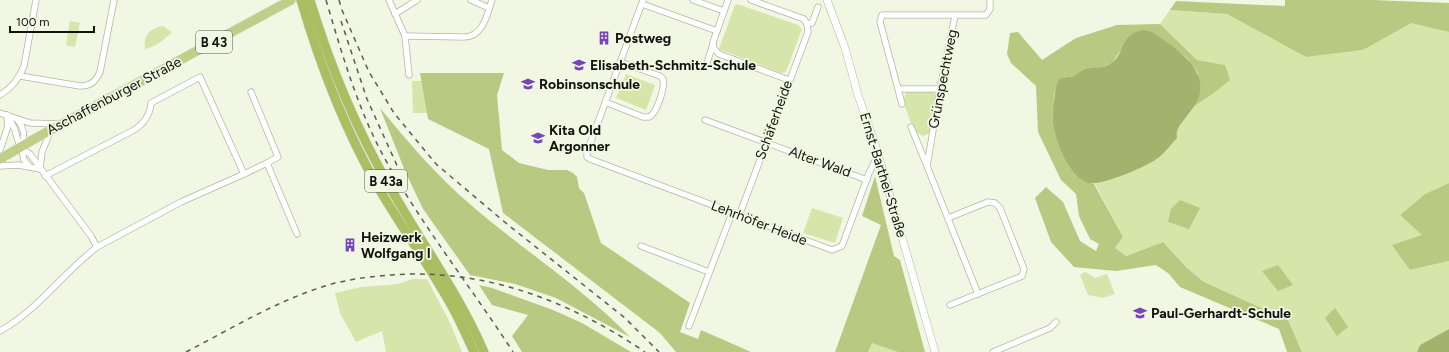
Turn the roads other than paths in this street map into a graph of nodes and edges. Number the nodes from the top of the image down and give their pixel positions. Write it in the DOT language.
graph roads {
  1 [pos="36,0"];
  2 [pos="114,0"];
  3 [pos="290,0"];
  4 [pos="301,0"];
  5 [pos="310,0"];
  6 [pos="389,0"];
  7 [pos="417,0"];
  8 [pos="471,0"];
  9 [pos="492,0"];
  10 [pos="693,0"];
  11 [pos="728,0"];
  12 [pos="752,0"];
  13 [pos="827,0"];
  14 [pos="990,0"];
  15 [pos="642,2"];
  16 [pos="818,7"];
  17 [pos="489,8"];
  18 [pos="724,11"];
  19 [pos="395,14"];
  20 [pos="955,16"];
  21 [pos="807,24"];
  22 [pos="717,31"];
  23 [pos="405,36"];
  24 [pos="714,42"];
  25 [pos="620,62"];
  26 [pos="707,63"];
  27 [pos="409,75"];
  28 [pos="20,76"];
  29 [pos="789,80"];
  30 [pos="899,88"];
  31 [pos="940,89"];
  32 [pos="251,92"];
  33 [pos="0,96"];
  34 [pos="605,102"];
  35 [pos="902,104"];
  36 [pos="0,113"];
  37 [pos="7,116"];
  38 [pos="16,119"];
  39 [pos="705,120"];
  40 [pos="63,123"];
  41 [pos="911,127"];
  42 [pos="52,129"];
  43 [pos="766,142"];
  44 [pos="23,149"];
  45 [pos="0,150"];
  46 [pos="879,158"];
  47 [pos="0,159"];
  48 [pos="267,163"];
  49 [pos="0,166"];
  50 [pos="927,166"];
  51 [pos="30,167"];
  52 [pos="40,169"];
  53 [pos="244,174"];
  54 [pos="45,176"];
  55 [pos="867,180"];
  56 [pos="732,213"];
  57 [pos="739,216"];
  58 [pos="948,218"];
  59 [pos="297,234"];
  60 [pos="641,246"];
  61 [pos="97,247"];
  62 [pos="710,272"];
  63 [pos="978,294"];
  64 [pos="950,305"];
  65 [pos="1056,322"];
  66 [pos="689,326"];
  67 [pos="0,331"];
  68 [pos="474,352"];
  69 [pos="484,352"];
  70 [pos="935,352"];
  71 [pos="993,352"];
  1 -- 28 [label="street"];
  2 -- 28 [label="street"];
  3 -- 40 [label="main road, Aschaffenburger Straße / B 43"];
  4 -- 68 [label="highway, B 43a"];
  5 -- 69 [label="highway, B 43a"];
  6 -- 19 [label="street"];
  7 -- 19 [label="street"];
  8 -- 17 [label="street"];
  9 -- 17 [label="street"];
  10 -- 18 [label="street"];
  11 -- 18 [label="street"];
  12 -- 21 [label="street"];
  13 -- 46 [label="street, Ernst-Barthel-Straße"];
  14 -- 20 [label="street, Grünspechtweg"];
  15 -- 22 [label="street"];
  15 -- 25 [label="street"];
  16 -- 21 [label="street, Schäferheide"];
  17 -- 23 [label="street"];
  18 -- 22 [label="street"];
  19 -- 23 [label="street"];
  20 -- 30 [label="street"];
  20 -- 31 [label="street, Grünspechtweg"];
  21 -- 29 [label="street, Schäferheide"];
  22 -- 24 [label="street"];
  23 -- 27 [label="street"];
  24 -- 26 [label="street"];
  24 -- 29 [label="street"];
  25 -- 34 [label="street"];
  25 -- 34 [label="street"];
  28 -- 33 [label="street"];
  29 -- 43 [label="street, Schäferheide"];
  30 -- 31 [label="street"];
  30 -- 35 [label="street"];
  31 -- 50 [label="street, Grünspechtweg"];
  32 -- 48 [label="street"];
  34 -- 56 [label="street, Lehrhöfer Heide"];
  36 -- 37 [label="street"];
  37 -- 38 [label="street"];
  37 -- 44 [label="street"];
  37 -- 45 [label="street"];
  38 -- 40 [label="street"];
  38 -- 44 [label="street"];
  39 -- 43 [label="street, Alter Wald"];
  40 -- 42 [label="main road, Aschaffenburger Straße / B 43"];
  41 -- 50 [label="street, Grünspechtweg"];
  42 -- 44 [label="main road, Aschaffenburger Straße / B 43"];
  42 -- 52 [label="street"];
  43 -- 55 [label="street, Alter Wald"];
  43 -- 57 [label="street, Schäferheide"];
  44 -- 47 [label="main road, Aschaffenburger Straße / B 43"];
  44 -- 51 [label="street"];
  44 -- 52 [label="street"];
  46 -- 55 [label="street, Lehrhöfer Heide"];
  46 -- 70 [label="street, Ernst-Barthel-Straße"];
  48 -- 53 [label="street"];
  48 -- 59 [label="street"];
  49 -- 51 [label="street"];
  50 -- 58 [label="street, Grünspechtweg"];
  51 -- 52 [label="street"];
  52 -- 54 [label="street"];
  53 -- 54 [label="street"];
  53 -- 61 [label="street"];
  54 -- 61 [label="street"];
  55 -- 57 [label="street, Lehrhöfer Heide"];
  56 -- 57 [label="street, Lehrhöfer Heide"];
  56 -- 62 [label="street"];
  58 -- 63 [label="street, Grünspechtweg"];
  58 -- 63 [label="street"];
  60 -- 62 [label="street"];
  61 -- 67 [label="street"];
  62 -- 66 [label="street"];
  63 -- 64 [label="street"];
  65 -- 71 [label="street"];
}
